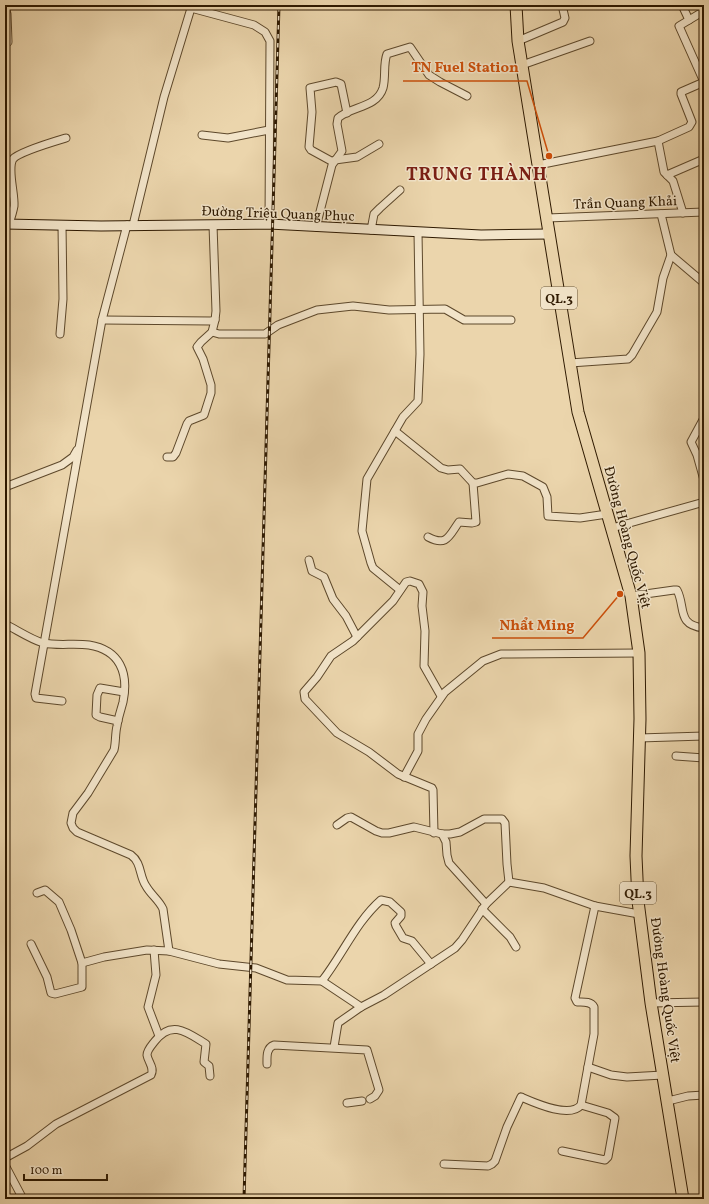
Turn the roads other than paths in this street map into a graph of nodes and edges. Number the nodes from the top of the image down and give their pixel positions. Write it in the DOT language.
graph roads {
  1 [pos="516,5"];
  2 [pos="562,5"];
  3 [pos="682,5"];
  4 [pos="190,6"];
  5 [pos="5,9"];
  6 [pos="704,11"];
  7 [pos="689,20"];
  8 [pos="518,41"];
  9 [pos="590,41"];
  10 [pos="8,42"];
  11 [pos="522,65"];
  12 [pos="467,96"];
  13 [pos="347,113"];
  14 [pos="269,130"];
  15 [pos="202,135"];
  16 [pos="66,138"];
  17 [pos="658,141"];
  18 [pos="379,144"];
  19 [pos="704,159"];
  20 [pos="334,161"];
  21 [pos="538,165"];
  22 [pos="667,175"];
  23 [pos="400,190"];
  24 [pos="704,212"];
  25 [pos="683,213"];
  26 [pos="661,214"];
  27 [pos="547,218"];
  28 [pos="7,224"];
  29 [pos="269,224"];
  30 [pos="62,225"];
  31 [pos="130,225"];
  32 [pos="213,225"];
  33 [pos="316,227"];
  34 [pos="371,230"];
  35 [pos="418,232"];
  36 [pos="549,234"];
  37 [pos="672,255"];
  38 [pos="704,283"];
  39 [pos="419,310"];
  40 [pos="102,320"];
  41 [pos="215,320"];
  42 [pos="511,320"];
  43 [pos="212,332"];
  44 [pos="60,334"];
  45 [pos="570,363"];
  46 [pos="704,418"];
  47 [pos="395,431"];
  48 [pos="79,447"];
  49 [pos="167,457"];
  50 [pos="704,480"];
  51 [pos="474,483"];
  52 [pos="5,488"];
  53 [pos="704,502"];
  54 [pos="607,514"];
  55 [pos="612,528"];
  56 [pos="428,537"];
  57 [pos="308,560"];
  58 [pos="400,590"];
  59 [pos="631,596"];
  60 [pos="5,624"];
  61 [pos="704,628"];
  62 [pos="357,637"];
  63 [pos="44,643"];
  64 [pos="639,653"];
  65 [pos="124,692"];
  66 [pos="441,696"];
  67 [pos="62,701"];
  68 [pos="118,721"];
  69 [pos="704,736"];
  70 [pos="639,738"];
  71 [pos="676,756"];
  72 [pos="704,758"];
  73 [pos="404,777"];
  74 [pos="337,825"];
  75 [pos="434,833"];
  76 [pos="442,834"];
  77 [pos="509,882"];
  78 [pos="37,892"];
  79 [pos="595,906"];
  80 [pos="484,907"];
  81 [pos="640,914"];
  82 [pos="31,944"];
  83 [pos="516,947"];
  84 [pos="154,950"];
  85 [pos="168,951"];
  86 [pos="82,963"];
  87 [pos="431,964"];
  88 [pos="322,980"];
  89 [pos="704,1002"];
  90 [pos="651,1003"];
  91 [pos="361,1007"];
  92 [pos="159,1036"];
  93 [pos="334,1048"];
  94 [pos="267,1064"];
  95 [pos="588,1067"];
  96 [pos="663,1075"];
  97 [pos="210,1076"];
  98 [pos="704,1095"];
  99 [pos="668,1101"];
  100 [pos="347,1103"];
  101 [pos="580,1105"];
  102 [pos="562,1151"];
  103 [pos="5,1158"];
  104 [pos="444,1164"];
  105 [pos="5,1165"];
  106 [pos="23,1199"];
  107 [pos="683,1199"];
  1 -- 8 [label="highway, Đường Hoàng Quốc Việt / QL.3"];
  2 -- 8 [label="street"];
  3 -- 7 [label="street"];
  4 -- 14 [label="street"];
  4 -- 31 [label="street"];
  5 -- 10 [label="street"];
  6 -- 7 [label="street"];
  7 -- 17 [label="street"];
  8 -- 11 [label="highway, Đường Hoàng Quốc Việt / QL.3"];
  9 -- 11 [label="street"];
  11 -- 21 [label="highway, Đường Hoàng Quốc Việt / QL.3"];
  12 -- 13 [label="street"];
  13 -- 20 [label="street"];
  13 -- 20 [label="street"];
  14 -- 15 [label="street"];
  14 -- 29 [label="street"];
  16 -- 28 [label="street"];
  17 -- 21 [label="street"];
  17 -- 22 [label="street"];
  18 -- 20 [label="street"];
  19 -- 22 [label="street"];
  20 -- 33 [label="street"];
  21 -- 27 [label="highway, Đường Hoàng Quốc Việt / QL.3"];
  22 -- 25 [label="street"];
  23 -- 34 [label="street"];
  24 -- 25 [label="street, Trần Quang Khải"];
  25 -- 26 [label="street, Trần Quang Khải"];
  26 -- 27 [label="street, Trần Quang Khải"];
  26 -- 37 [label="street"];
  27 -- 36 [label="highway, Đường Hoàng Quốc Việt / QL.3"];
  28 -- 30 [label="main road, Đường Triệu Quang Phục"];
  29 -- 32 [label="main road, Đường Triệu Quang Phục"];
  29 -- 33 [label="main road, Đường Triệu Quang Phục"];
  30 -- 31 [label="main road, Đường Triệu Quang Phục"];
  30 -- 44 [label="street"];
  31 -- 32 [label="main road, Đường Triệu Quang Phục"];
  31 -- 40 [label="street"];
  32 -- 41 [label="street"];
  33 -- 34 [label="main road, Đường Triệu Quang Phục"];
  34 -- 35 [label="main road, Đường Triệu Quang Phục"];
  35 -- 36 [label="main road, Đường Triệu Quang Phục"];
  35 -- 39 [label="street"];
  36 -- 45 [label="highway, Đường Hoàng Quốc Việt / QL.3"];
  37 -- 38 [label="street"];
  37 -- 45 [label="street"];
  39 -- 42 [label="street"];
  39 -- 43 [label="street"];
  39 -- 47 [label="street"];
  40 -- 41 [label="street"];
  40 -- 48 [label="street"];
  41 -- 43 [label="street"];
  43 -- 49 [label="street"];
  45 -- 54 [label="highway, Đường Hoàng Quốc Việt / QL.3"];
  46 -- 50 [label="street"];
  47 -- 51 [label="street"];
  47 -- 58 [label="street"];
  48 -- 52 [label="street"];
  48 -- 63 [label="street"];
  51 -- 54 [label="street"];
  51 -- 56 [label="street"];
  53 -- 55 [label="street"];
  54 -- 55 [label="highway, Đường Hoàng Quốc Việt / QL.3"];
  55 -- 59 [label="highway, Đường Hoàng Quốc Việt / QL.3"];
  57 -- 62 [label="street"];
  58 -- 62 [label="street"];
  58 -- 66 [label="street"];
  59 -- 61 [label="street"];
  59 -- 64 [label="highway, Đường Hoàng Quốc Việt / QL.3"];
  60 -- 63 [label="street"];
  62 -- 73 [label="street"];
  63 -- 65 [label="street"];
  63 -- 67 [label="street"];
  64 -- 66 [label="street"];
  64 -- 70 [label="highway, Đường Hoàng Quốc Việt / QL.3"];
  65 -- 68 [label="street"];
  65 -- 68 [label="street"];
  66 -- 73 [label="street"];
  68 -- 85 [label="street"];
  69 -- 70 [label="street"];
  70 -- 81 [label="highway, Đường Hoàng Quốc Việt / QL.3"];
  71 -- 72 [label="street"];
  73 -- 75 [label="street"];
  74 -- 75 [label="street"];
  75 -- 76 [label="street"];
  76 -- 77 [label="street"];
  76 -- 80 [label="street"];
  77 -- 79 [label="street"];
  77 -- 80 [label="street"];
  78 -- 86 [label="street"];
  79 -- 81 [label="street"];
  79 -- 95 [label="street"];
  80 -- 83 [label="street"];
  80 -- 87 [label="street"];
  81 -- 90 [label="highway, Đường Hoàng Quốc Việt / QL.3"];
  82 -- 86 [label="street"];
  84 -- 85 [label="street"];
  84 -- 86 [label="street"];
  84 -- 92 [label="street"];
  85 -- 88 [label="street"];
  87 -- 88 [label="street"];
  87 -- 91 [label="street"];
  88 -- 91 [label="street"];
  89 -- 90 [label="street"];
  90 -- 96 [label="highway, Đường Hoàng Quốc Việt / QL.3"];
  91 -- 93 [label="street"];
  92 -- 97 [label="street"];
  92 -- 103 [label="street"];
  93 -- 94 [label="street"];
  93 -- 100 [label="street"];
  95 -- 96 [label="street"];
  95 -- 101 [label="street"];
  96 -- 99 [label="highway, Đường Hoàng Quốc Việt / QL.3"];
  98 -- 99 [label="street"];
  99 -- 107 [label="highway, Đường Hoàng Quốc Việt / QL.3"];
  101 -- 102 [label="street"];
  101 -- 104 [label="street"];
  105 -- 106 [label="street"];
}
